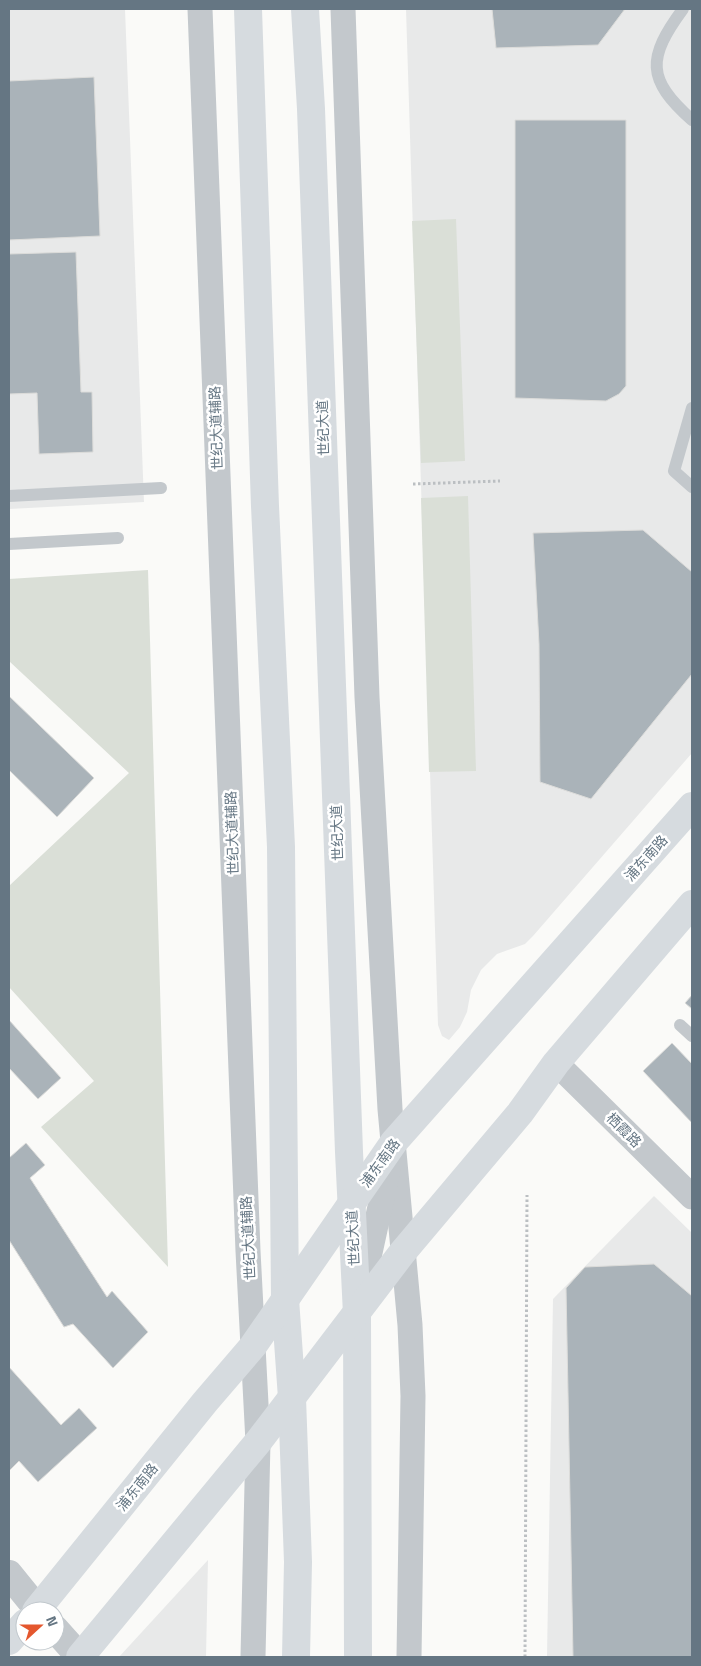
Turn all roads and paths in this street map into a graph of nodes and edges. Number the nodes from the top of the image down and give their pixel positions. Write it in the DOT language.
graph roads {
  1 [pos="200,9"];
  2 [pos="248,9"];
  3 [pos="305,9"];
  4 [pos="343,9"];
  5 [pos="683,9"];
  6 [pos="692,120"];
  7 [pos="692,408"];
  8 [pos="500,481"];
  9 [pos="413,484"];
  10 [pos="692,487"];
  11 [pos="161,488"];
  12 [pos="9,496"];
  13 [pos="118,538"];
  14 [pos="9,544"];
  15 [pos="692,806"];
  16 [pos="692,904"];
  17 [pos="680,1025"];
  18 [pos="692,1036"];
  19 [pos="556,1063"];
  20 [pos="394,1142"];
  21 [pos="527,1195"];
  22 [pos="692,1197"];
  23 [pos="351,1203"];
  24 [pos="402,1253"];
  25 [pos="285,1299"];
  26 [pos="357,1314"];
  27 [pos="253,1346"];
  28 [pos="292,1398"];
  29 [pos="258,1442"];
  30 [pos="9,1574"];
  31 [pos="28,1601"];
  32 [pos="52,1601"];
  33 [pos="65,1642"];
  34 [pos="80,1657"];
  35 [pos="253,1657"];
  36 [pos="296,1657"];
  37 [pos="358,1657"];
  38 [pos="409,1657"];
  39 [pos="525,1657"];
  1 -- 27 [label="street, 世纪大道辅路"];
  2 -- 25 [label="main road"];
  3 -- 23 [label="main road, 世纪大道"];
  4 -- 20 [label="street"];
  5 -- 6 [label="lane"];
  7 -- 10 [label="lane"];
  8 -- 9 [label="path"];
  11 -- 12 [label="lane"];
  13 -- 14 [label="lane"];
  15 -- 20 [label="main road, 浦东南路"];
  16 -- 19 [label="main road"];
  17 -- 18 [label="lane"];
  19 -- 22 [label="street, 栖霞路"];
  19 -- 24 [label="main road"];
  20 -- 23 [label="main road, 浦东南路"];
  20 -- 24 [label="street"];
  20 -- 26 [label="street"];
  21 -- 39 [label="path"];
  23 -- 25 [label="main road, 浦东南路"];
  23 -- 26 [label="main road, 世纪大道"];
  24 -- 26 [label="main road"];
  24 -- 38 [label="street"];
  25 -- 27 [label="main road, 浦东南路"];
  25 -- 28 [label="main road"];
  26 -- 28 [label="main road"];
  26 -- 37 [label="main road, 世纪大道"];
  27 -- 29 [label="street, 世纪大道辅路"];
  27 -- 32 [label="main road, 浦东南路"];
  28 -- 29 [label="main road"];
  28 -- 36 [label="main road"];
  29 -- 34 [label="main road"];
  29 -- 35 [label="street, 世纪大道辅路"];
  30 -- 31 [label="street"];
  33 -- 34 [label="street"];
}
